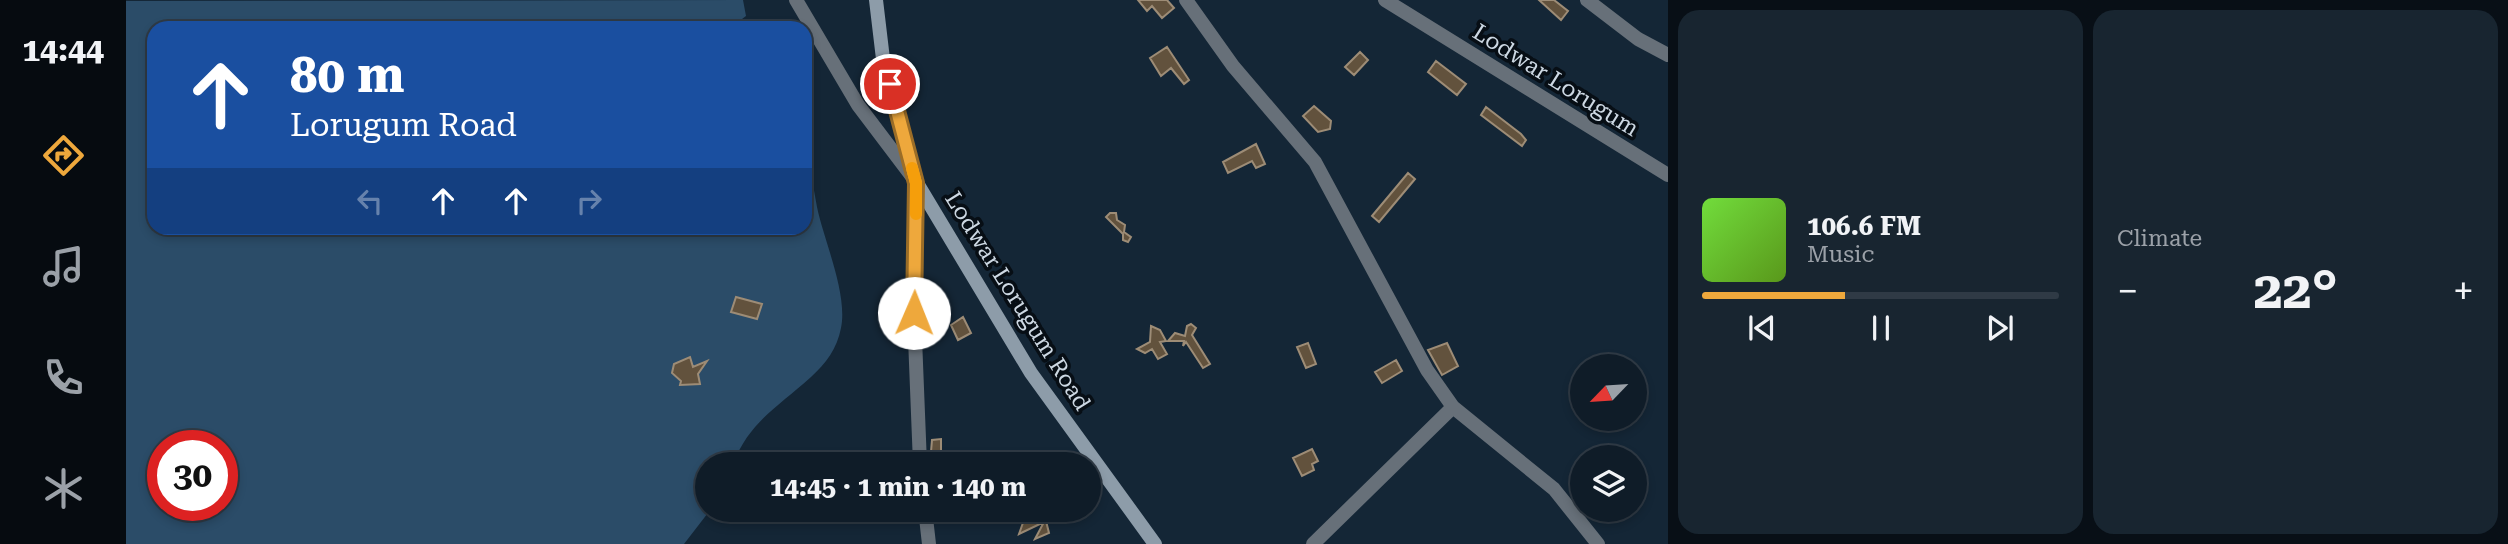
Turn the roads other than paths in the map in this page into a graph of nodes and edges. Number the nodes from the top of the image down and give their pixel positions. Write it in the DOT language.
graph roads {
  1 [pos="796,0"];
  2 [pos="876,0"];
  3 [pos="1186,0"];
  4 [pos="1385,0"];
  5 [pos="1587,0"];
  6 [pos="808,21"];
  7 [pos="812,27"];
  8 [pos="1668,55"];
  9 [pos="1668,175"];
  10 [pos="916,183"];
  11 [pos="1453,407"];
  12 [pos="920,452"];
  13 [pos="926,522"];
  14 [pos="929,544"];
  15 [pos="1155,544"];
  16 [pos="1313,544"];
  17 [pos="1598,544"];
  1 -- 6 [label="street"];
  2 -- 10 [label="main road, Lodwar Lorugum Road"];
  3 -- 11 [label="street"];
  4 -- 9 [label="street, Lodwar Lorugum"];
  5 -- 8 [label="street"];
  7 -- 10 [label="street"];
  10 -- 12 [label="street"];
  10 -- 15 [label="main road, Lodwar Lorugum Road"];
  11 -- 16 [label="street"];
  11 -- 17 [label="street"];
  13 -- 14 [label="street"];
}
